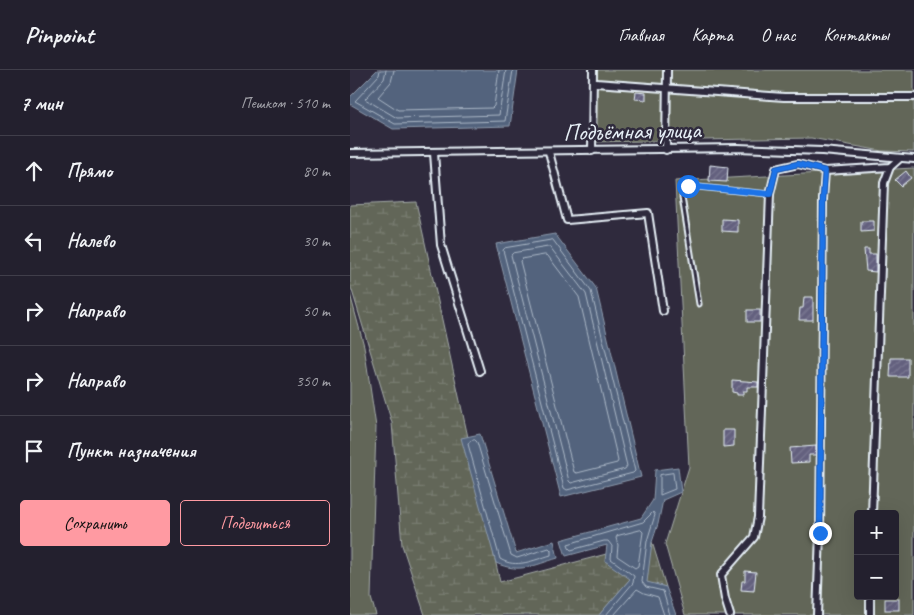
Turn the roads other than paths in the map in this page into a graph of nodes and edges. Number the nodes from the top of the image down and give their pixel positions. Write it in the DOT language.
graph roads {
  1 [pos="593,70"];
  2 [pos="667,70"];
  3 [pos="596,83"];
  4 [pos="667,89"];
  5 [pos="914,97"];
  6 [pos="666,150"];
  7 [pos="592,151"];
  8 [pos="549,152"];
  9 [pos="350,153"];
  10 [pos="434,153"];
  11 [pos="899,159"];
  12 [pos="914,159"];
  13 [pos="890,167"];
  14 [pos="825,171"];
  15 [pos="770,194"];
  16 [pos="699,304"];
  17 [pos="664,311"];
  18 [pos="480,371"];
  19 [pos="872,510"];
  20 [pos="870,600"];
  21 [pos="730,615"];
  22 [pos="818,615"];
  23 [pos="870,615"];
  1 -- 7 [label="street"];
  2 -- 4 [label="street"];
  3 -- 4 [label="street"];
  4 -- 5 [label="street"];
  4 -- 6 [label="street"];
  6 -- 7 [label="street, Подъёмная улица"];
  6 -- 11 [label="street, Подъёмная улица"];
  7 -- 8 [label="street, Подъёмная улица"];
  8 -- 10 [label="street, Подъёмная улица"];
  8 -- 17 [label="street"];
  9 -- 10 [label="street, Подъёмная улица"];
  10 -- 18 [label="street"];
  11 -- 12 [label="street, Подъёмная улица"];
  11 -- 13 [label="street"];
  13 -- 14 [label="street"];
  13 -- 19 [label="street"];
  14 -- 15 [label="street"];
  14 -- 22 [label="street"];
  15 -- 16 [label="lane"];
  15 -- 21 [label="street"];
  20 -- 23 [label="street"];
}
